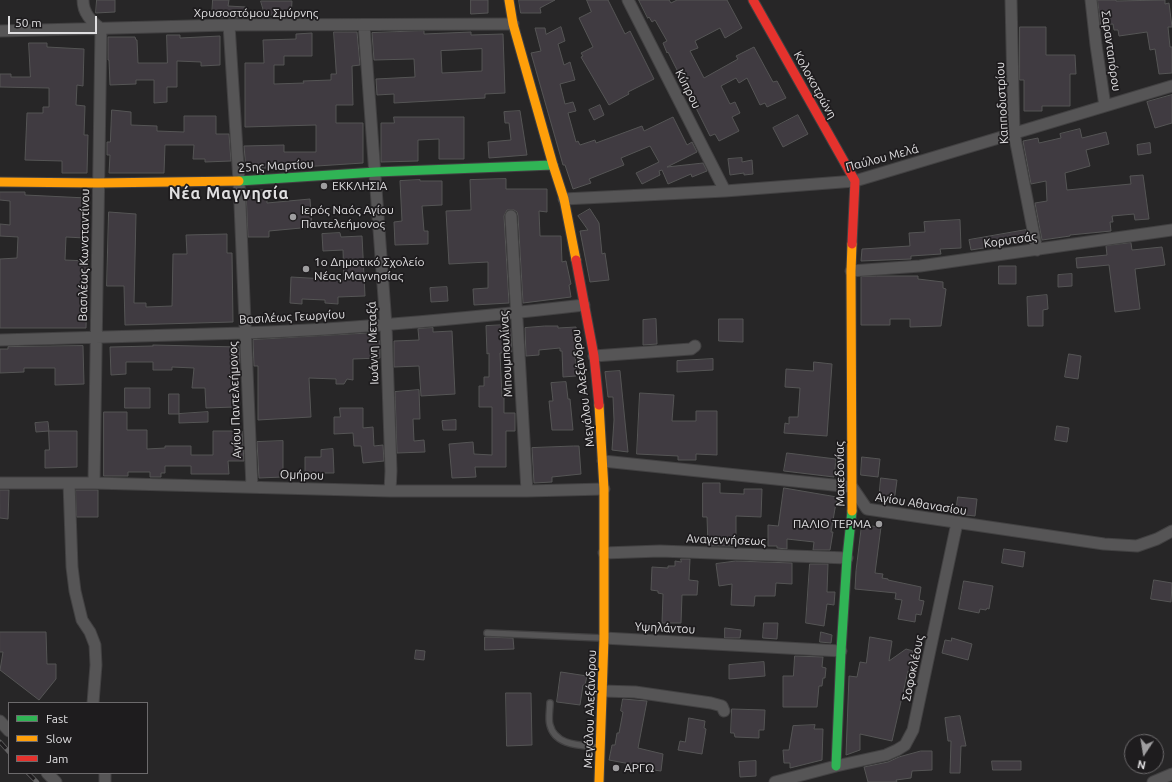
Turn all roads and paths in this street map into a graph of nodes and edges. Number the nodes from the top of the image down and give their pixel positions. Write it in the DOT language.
graph roads {
  1 [pos="83,0"];
  2 [pos="509,0"];
  3 [pos="628,0"];
  4 [pos="753,0"];
  5 [pos="1011,0"];
  6 [pos="1091,0"];
  7 [pos="513,24"];
  8 [pos="229,25"];
  9 [pos="364,25"];
  10 [pos="101,28"];
  11 [pos="0,31"];
  12 [pos="1172,86"];
  13 [pos="1105,106"];
  14 [pos="1014,132"];
  15 [pos="553,165"];
  16 [pos="376,172"];
  17 [pos="239,180"];
  18 [pos="855,181"];
  19 [pos="0,182"];
  20 [pos="98,183"];
  21 [pos="725,191"];
  22 [pos="564,199"];
  23 [pos="511,216"];
  24 [pos="1172,230"];
  25 [pos="1037,250"];
  26 [pos="851,271"];
  27 [pos="584,305"];
  28 [pos="517,313"];
  29 [pos="386,325"];
  30 [pos="245,333"];
  31 [pos="96,337"];
  32 [pos="0,340"];
  33 [pos="695,346"];
  34 [pos="594,356"];
  35 [pos="603,461"];
  36 [pos="0,483"];
  37 [pos="69,483"];
  38 [pos="94,483"];
  39 [pos="252,487"];
  40 [pos="852,487"];
  41 [pos="604,488"];
  42 [pos="390,491"];
  43 [pos="527,491"];
  44 [pos="867,509"];
  45 [pos="852,512"];
  46 [pos="958,523"];
  47 [pos="1172,531"];
  48 [pos="604,552"];
  49 [pos="848,558"];
  50 [pos="487,633"];
  51 [pos="604,638"];
  52 [pos="841,651"];
  53 [pos="603,691"];
  54 [pos="93,702"];
  55 [pos="550,703"];
  56 [pos="724,711"];
  57 [pos="0,722"];
  58 [pos="8,730"];
  59 [pos="601,747"];
  60 [pos="836,766"];
  61 [pos="49,774"];
  62 [pos="1172,774"];
  63 [pos="56,782"];
  64 [pos="599,782"];
  65 [pos="775,782"];
  66 [pos="1153,782"];
  1 -- 10 [label="street"];
  2 -- 7 [label="street, Μεγάλου Αλεξάνδρου"];
  3 -- 21 [label="street, Κύπρου"];
  4 -- 18 [label="street, Κολοκοτρώνη"];
  5 -- 14 [label="street, Καπποδιστρίου"];
  6 -- 13 [label="street, Σαρανταπόρου"];
  7 -- 9 [label="street, Χρυσοστόμου Σμύρνης"];
  7 -- 15 [label="street, Μεγάλου Αλεξάνδρου"];
  8 -- 9 [label="street, Χρυσοστόμου Σμύρνης"];
  8 -- 10 [label="street, Χρυσοστόμου Σμύρνης"];
  8 -- 17 [label="street, Αγίου Παντελεήμονος"];
  9 -- 16 [label="street, Ιωάννη Μεταξά"];
  10 -- 11 [label="street, Χρυσοστόμου Σμύρνης"];
  10 -- 20 [label="street, Βασιλέως Κωνσταντίνου"];
  12 -- 13 [label="street, Παύλου Μελά"];
  13 -- 14 [label="street, Παύλου Μελά"];
  14 -- 18 [label="street, Παύλου Μελά"];
  14 -- 25 [label="street, Καπποδιστρίου"];
  15 -- 16 [label="street, 25ης Μαρτίου"];
  15 -- 22 [label="street, Μεγάλου Αλεξάνδρου"];
  16 -- 17 [label="street, 25ης Μαρτίου"];
  16 -- 29 [label="street, Ιωάννη Μεταξά"];
  17 -- 20 [label="street, 25ης Μαρτίου"];
  17 -- 30 [label="street, Αγίου Παντελεήμονος"];
  18 -- 21 [label="street, Παύλου Μελά"];
  18 -- 26 [label="street, Μακεδονίας"];
  19 -- 20 [label="street, 25ης Μαρτίου"];
  20 -- 31 [label="street, Βασιλέως Κωνσταντίνου"];
  21 -- 22 [label="street, Παύλου Μελά"];
  22 -- 27 [label="street, Μεγάλου Αλεξάνδρου"];
  23 -- 28 [label="street, Μπουμπουλίνας"];
  24 -- 25 [label="street, Κορυτσάς"];
  25 -- 26 [label="street, Κορυτσάς"];
  26 -- 40 [label="street, Μακεδονίας"];
  27 -- 28 [label="street, Βασιλέως Γεωργίου"];
  27 -- 34 [label="street, Μεγάλου Αλεξάνδρου"];
  28 -- 29 [label="street, Βασιλέως Γεωργίου"];
  28 -- 43 [label="street, Μπουμπουλίνας"];
  29 -- 30 [label="street, Βασιλέως Γεωργίου"];
  29 -- 42 [label="street, Ιωάννη Μεταξά"];
  30 -- 31 [label="street, Βασιλέως Γεωργίου"];
  30 -- 39 [label="street, Αγίου Παντελεήμονος"];
  31 -- 32 [label="street, Βασιλέως Γεωργίου"];
  31 -- 38 [label="street, Βασιλέως Κωνσταντίνου"];
  33 -- 34 [label="street"];
  34 -- 35 [label="street, Μεγάλου Αλεξάνδρου"];
  35 -- 40 [label="street"];
  35 -- 41 [label="street, Μεγάλου Αλεξάνδρου"];
  36 -- 37 [label="street, Ομήρου"];
  37 -- 38 [label="street, Ομήρου"];
  37 -- 54 [label="street"];
  38 -- 39 [label="street, Ομήρου"];
  39 -- 42 [label="street, Ομήρου"];
  40 -- 44 [label="street, Αγίου Αθανασίου"];
  40 -- 45 [label="street, Μακεδονίας"];
  41 -- 43 [label="street, Ομήρου"];
  41 -- 48 [label="street, Μεγάλου Αλεξάνδρου"];
  42 -- 43 [label="street, Ομήρου"];
  44 -- 45 [label="street"];
  44 -- 46 [label="street, Αγίου Αθανασίου"];
  45 -- 49 [label="street, Μακεδονίας"];
  46 -- 47 [label="street, Αγίου Αθανασίου"];
  46 -- 60 [label="street, Σοφοκλέους"];
  48 -- 49 [label="street, Αναγεννήσεως"];
  48 -- 51 [label="street, Μεγάλου Αλεξάνδρου"];
  49 -- 52 [label="street, Μακεδονίας"];
  50 -- 51 [label="lane, Υψηλάντου"];
  51 -- 52 [label="street, Υψηλάντου"];
  51 -- 53 [label="street, Μεγάλου Αλεξάνδρου"];
  52 -- 60 [label="street, Μακεδονίας"];
  53 -- 56 [label="street"];
  53 -- 59 [label="street, Μεγάλου Αλεξάνδρου"];
  55 -- 59 [label="lane"];
  57 -- 58 [label="street"];
  59 -- 64 [label="street, Μεγάλου Αλεξάνδρου"];
  60 -- 65 [label="street, Σοφοκλέους"];
  61 -- 63 [label="street"];
  62 -- 66 [label="street"];
}
